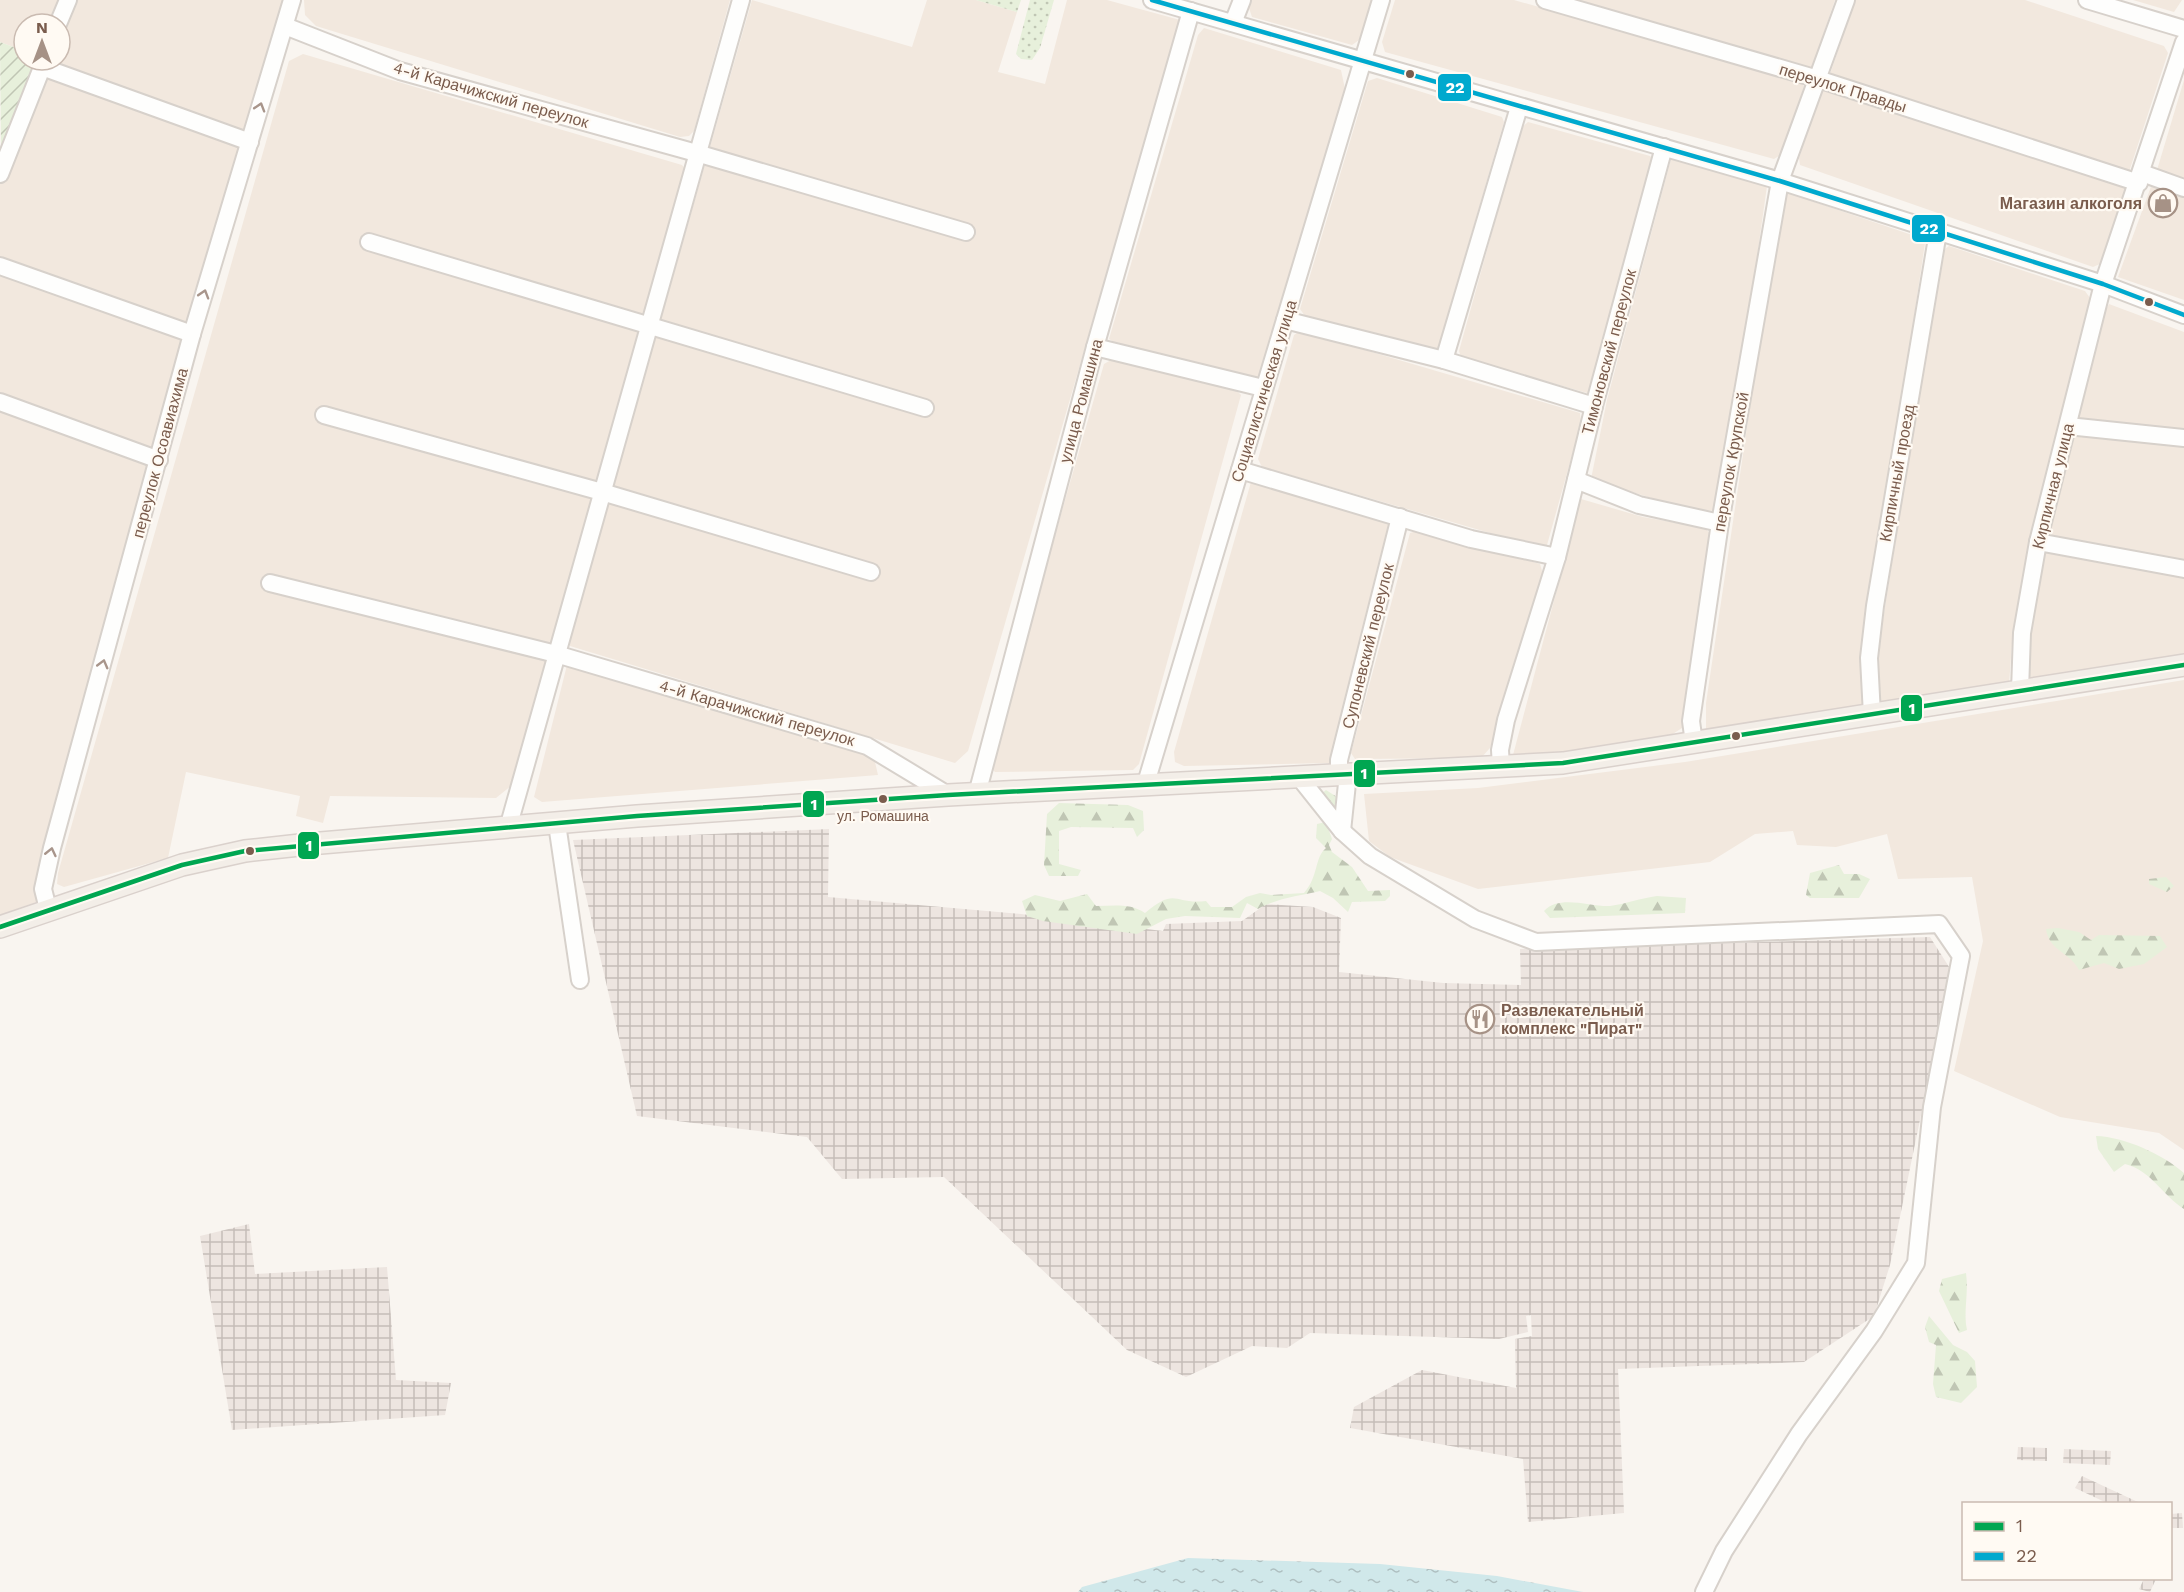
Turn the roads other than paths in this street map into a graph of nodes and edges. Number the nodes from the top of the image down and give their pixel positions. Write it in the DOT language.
graph roads {
  1 [pos="292,0"];
  2 [pos="741,0"];
  3 [pos="1152,0"];
  4 [pos="1242,0"];
  5 [pos="1381,0"];
  6 [pos="1545,0"];
  7 [pos="1846,0"];
  8 [pos="2087,0"];
  9 [pos="1191,11"];
  10 [pos="1233,23"];
  11 [pos="285,26"];
  12 [pos="2184,29"];
  13 [pos="2184,42"];
  14 [pos="1363,61"];
  15 [pos="40,72"];
  16 [pos="67,72"];
  17 [pos="1818,79"];
  18 [pos="1519,107"];
  19 [pos="250,142"];
  20 [pos="1664,147"];
  21 [pos="700,154"];
  22 [pos="0,174"];
  23 [pos="2140,178"];
  24 [pos="1780,181"];
  25 [pos="2184,188"];
  26 [pos="966,232"];
  27 [pos="1938,232"];
  28 [pos="369,242"];
  29 [pos="0,266"];
  30 [pos="2103,284"];
  31 [pos="2184,315"];
  32 [pos="1285,320"];
  33 [pos="650,327"];
  34 [pos="192,334"];
  35 [pos="1095,347"];
  36 [pos="1444,360"];
  37 [pos="1263,387"];
  38 [pos="0,402"];
  39 [pos="1594,406"];
  40 [pos="925,408"];
  41 [pos="324,415"];
  42 [pos="2067,426"];
  43 [pos="2184,438"];
  44 [pos="159,460"];
  45 [pos="1240,470"];
  46 [pos="1576,480"];
  47 [pos="602,492"];
  48 [pos="1400,517"];
  49 [pos="1720,523"];
  50 [pos="2038,542"];
  51 [pos="1557,557"];
  52 [pos="2184,570"];
  53 [pos="871,572"];
  54 [pos="270,583"];
  55 [pos="556,654"];
  56 [pos="2184,665"];
  57 [pos="2020,691"];
  58 [pos="1872,715"];
  59 [pos="1694,743"];
  60 [pos="1501,767"];
  61 [pos="1344,775"];
  62 [pos="1299,777"];
  63 [pos="1146,783"];
  64 [pos="976,794"];
  65 [pos="948,795"];
  66 [pos="557,824"];
  67 [pos="508,828"];
  68 [pos="1342,831"];
  69 [pos="48,909"];
  70 [pos="0,927"];
  71 [pos="580,980"];
  72 [pos="1704,1592"];
  1 -- 11 [label="street, переулок Осоавиахима"];
  2 -- 21 [label="street"];
  3 -- 9 [label="street"];
  4 -- 10 [label="street"];
  5 -- 14 [label="street, Социалистическая улица"];
  6 -- 17 [label="street, переулок Правды"];
  7 -- 17 [label="street, переулок Крупской"];
  8 -- 12 [label="street"];
  9 -- 10 [label="street"];
  9 -- 35 [label="street, улица Ромашина"];
  10 -- 14 [label="street"];
  19 -- 11 [label="street, переулок Осоавиахима, one-way"];
  11 -- 21 [label="street, 4-й Карачижский переулок"];
  13 -- 23 [label="street, Кирпичная улица"];
  14 -- 18 [label="street"];
  14 -- 32 [label="street, Социалистическая улица"];
  15 -- 22 [label="street"];
  16 -- 19 [label="street"];
  17 -- 23 [label="street, переулок Правды"];
  17 -- 24 [label="street, переулок Крупской"];
  18 -- 20 [label="street"];
  18 -- 36 [label="street"];
  34 -- 19 [label="street, переулок Осоавиахима, one-way"];
  20 -- 24 [label="street"];
  20 -- 39 [label="street, Тимоновский переулок"];
  21 -- 26 [label="street, 4-й Карачижский переулок"];
  21 -- 33 [label="street"];
  23 -- 25 [label="street, переулок Правды"];
  23 -- 30 [label="street, Кирпичная улица"];
  24 -- 27 [label="street"];
  24 -- 49 [label="street, переулок Крупской"];
  27 -- 30 [label="street"];
  27 -- 58 [label="street, Кирпичный проезд"];
  28 -- 33 [label="street"];
  29 -- 34 [label="street"];
  30 -- 31 [label="street"];
  30 -- 42 [label="street, Кирпичная улица"];
  32 -- 36 [label="street"];
  32 -- 37 [label="street, Социалистическая улица"];
  33 -- 40 [label="street"];
  33 -- 47 [label="street"];
  34 -- 44 [label="street, переулок Осоавиахима"];
  35 -- 37 [label="street"];
  35 -- 64 [label="street, улица Ромашина"];
  36 -- 39 [label="street"];
  37 -- 45 [label="street, Социалистическая улица"];
  38 -- 44 [label="street"];
  39 -- 46 [label="street, Тимоновский переулок"];
  41 -- 47 [label="street"];
  42 -- 43 [label="street"];
  42 -- 50 [label="street, Кирпичная улица"];
  69 -- 44 [label="street, переулок Осоавиахима, one-way"];
  45 -- 48 [label="street"];
  45 -- 63 [label="street, Социалистическая улица"];
  46 -- 49 [label="street"];
  46 -- 51 [label="street, Тимоновский переулок"];
  47 -- 53 [label="street"];
  47 -- 55 [label="street"];
  48 -- 51 [label="street"];
  48 -- 61 [label="street, Супоневский переулок"];
  49 -- 59 [label="street, переулок Крупской"];
  50 -- 52 [label="street"];
  50 -- 57 [label="street, Кирпичная улица"];
  51 -- 60 [label="street, Тимоновский переулок"];
  54 -- 55 [label="street, 4-й Карачижский переулок"];
  55 -- 65 [label="street, 4-й Карачижский переулок"];
  55 -- 67 [label="street"];
  56 -- 57 [label="main road"];
  57 -- 58 [label="main road"];
  58 -- 59 [label="main road"];
  59 -- 60 [label="main road"];
  60 -- 61 [label="main road"];
  61 -- 62 [label="main road"];
  61 -- 68 [label="street, Супоневский переулок"];
  62 -- 63 [label="main road"];
  62 -- 68 [label="street"];
  63 -- 64 [label="main road"];
  64 -- 65 [label="main road"];
  65 -- 66 [label="main road"];
  66 -- 67 [label="main road"];
  66 -- 71 [label="street"];
  67 -- 69 [label="main road"];
  68 -- 72 [label="street"];
  69 -- 70 [label="main road"];
}
